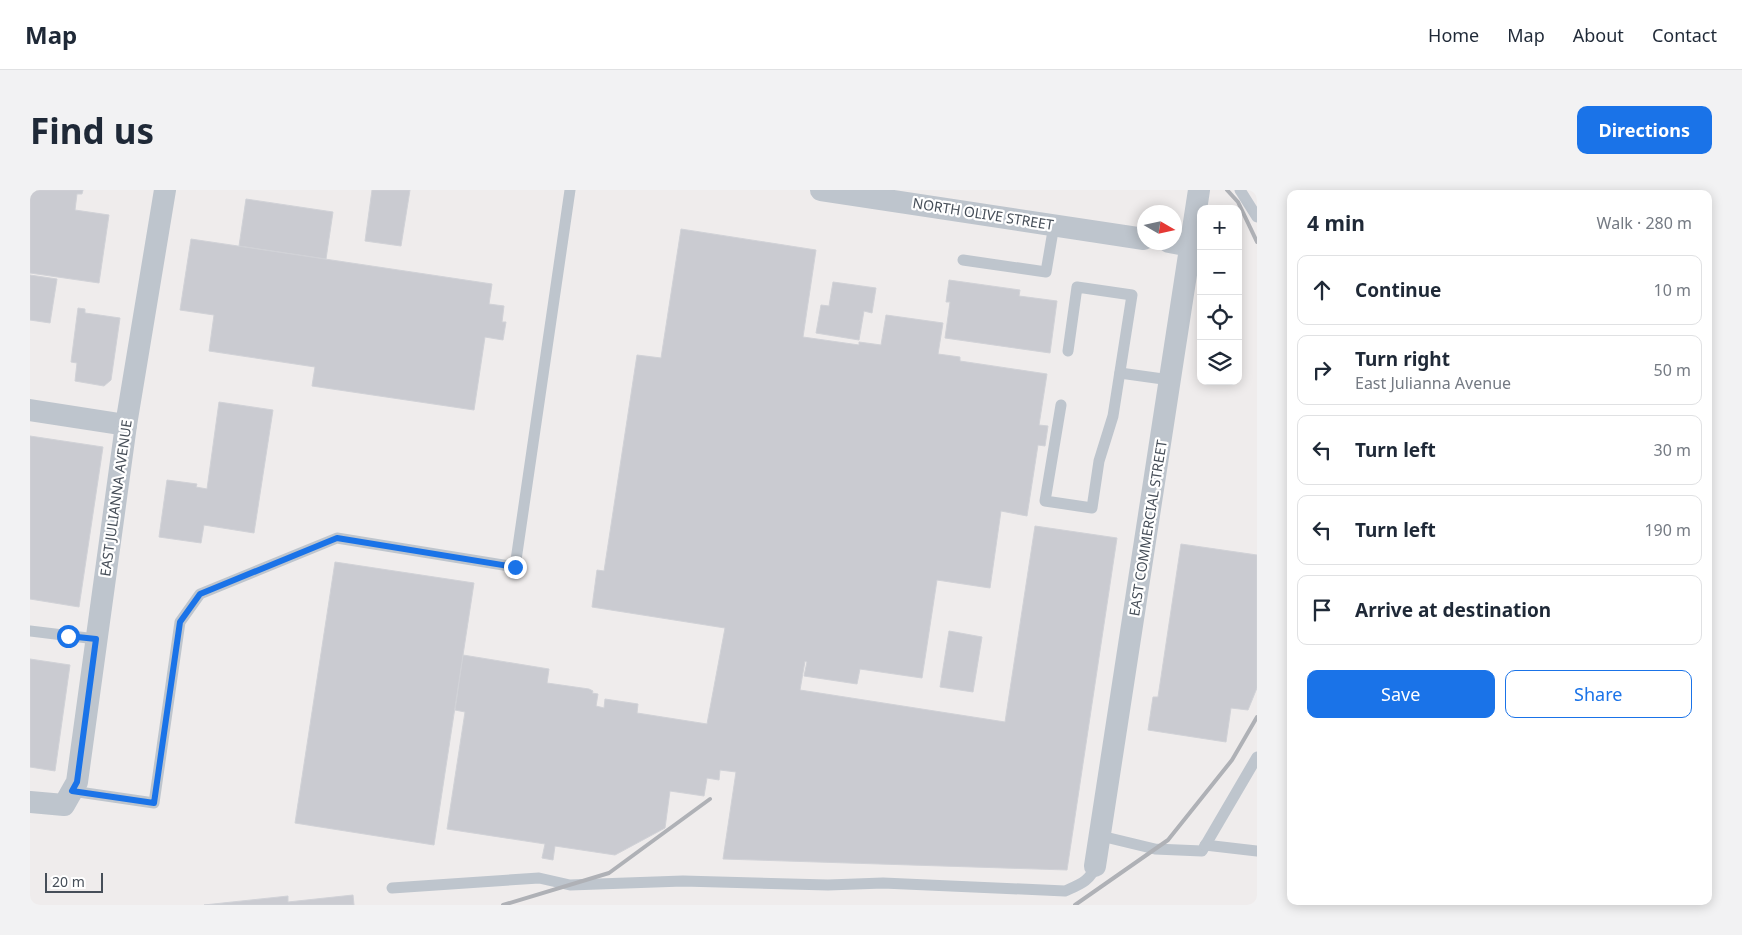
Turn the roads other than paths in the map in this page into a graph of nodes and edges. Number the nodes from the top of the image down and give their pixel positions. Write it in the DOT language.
graph roads {
  1 [pos="165,190"];
  2 [pos="570,190"];
  3 [pos="821,190"];
  4 [pos="1199,190"];
  5 [pos="1240,190"];
  6 [pos="1257,217"];
  7 [pos="1054,225"];
  8 [pos="1137,238"];
  9 [pos="1182,238"];
  10 [pos="1180,250"];
  11 [pos="964,260"];
  12 [pos="1068,351"];
  13 [pos="1120,372"];
  14 [pos="1170,380"];
  15 [pos="1061,405"];
  16 [pos="30,410"];
  17 [pos="126,425"];
  18 [pos="30,631"];
  19 [pos="96,639"];
  20 [pos="1257,757"];
  21 [pos="68,798"];
  22 [pos="30,802"];
  23 [pos="1101,836"];
  24 [pos="1205,845"];
  25 [pos="1257,851"];
  26 [pos="1095,866"];
  27 [pos="392,888"];
  1 -- 17 [label="street, EAST JULIANNA AVENUE"];
  2 -- 21 [label="lane"];
  3 -- 7 [label="street, NORTH OLIVE STREET"];
  4 -- 9 [label="street, EAST COMMERCIAL STREET"];
  5 -- 6 [label="lane"];
  7 -- 8 [label="street, NORTH OLIVE STREET"];
  7 -- 11 [label="lane"];
  10 -- 14 [label="street, EAST COMMERCIAL STREET"];
  12 -- 13 [label="lane"];
  13 -- 14 [label="lane"];
  13 -- 15 [label="lane"];
  14 -- 23 [label="street, EAST COMMERCIAL STREET"];
  16 -- 17 [label="street"];
  17 -- 19 [label="street, EAST JULIANNA AVENUE"];
  18 -- 19 [label="lane"];
  19 -- 21 [label="street, EAST JULIANNA AVENUE"];
  20 -- 24 [label="lane"];
  21 -- 22 [label="street"];
  23 -- 24 [label="lane"];
  23 -- 26 [label="street, EAST COMMERCIAL STREET"];
  24 -- 25 [label="lane"];
  26 -- 27 [label="lane"];
}
